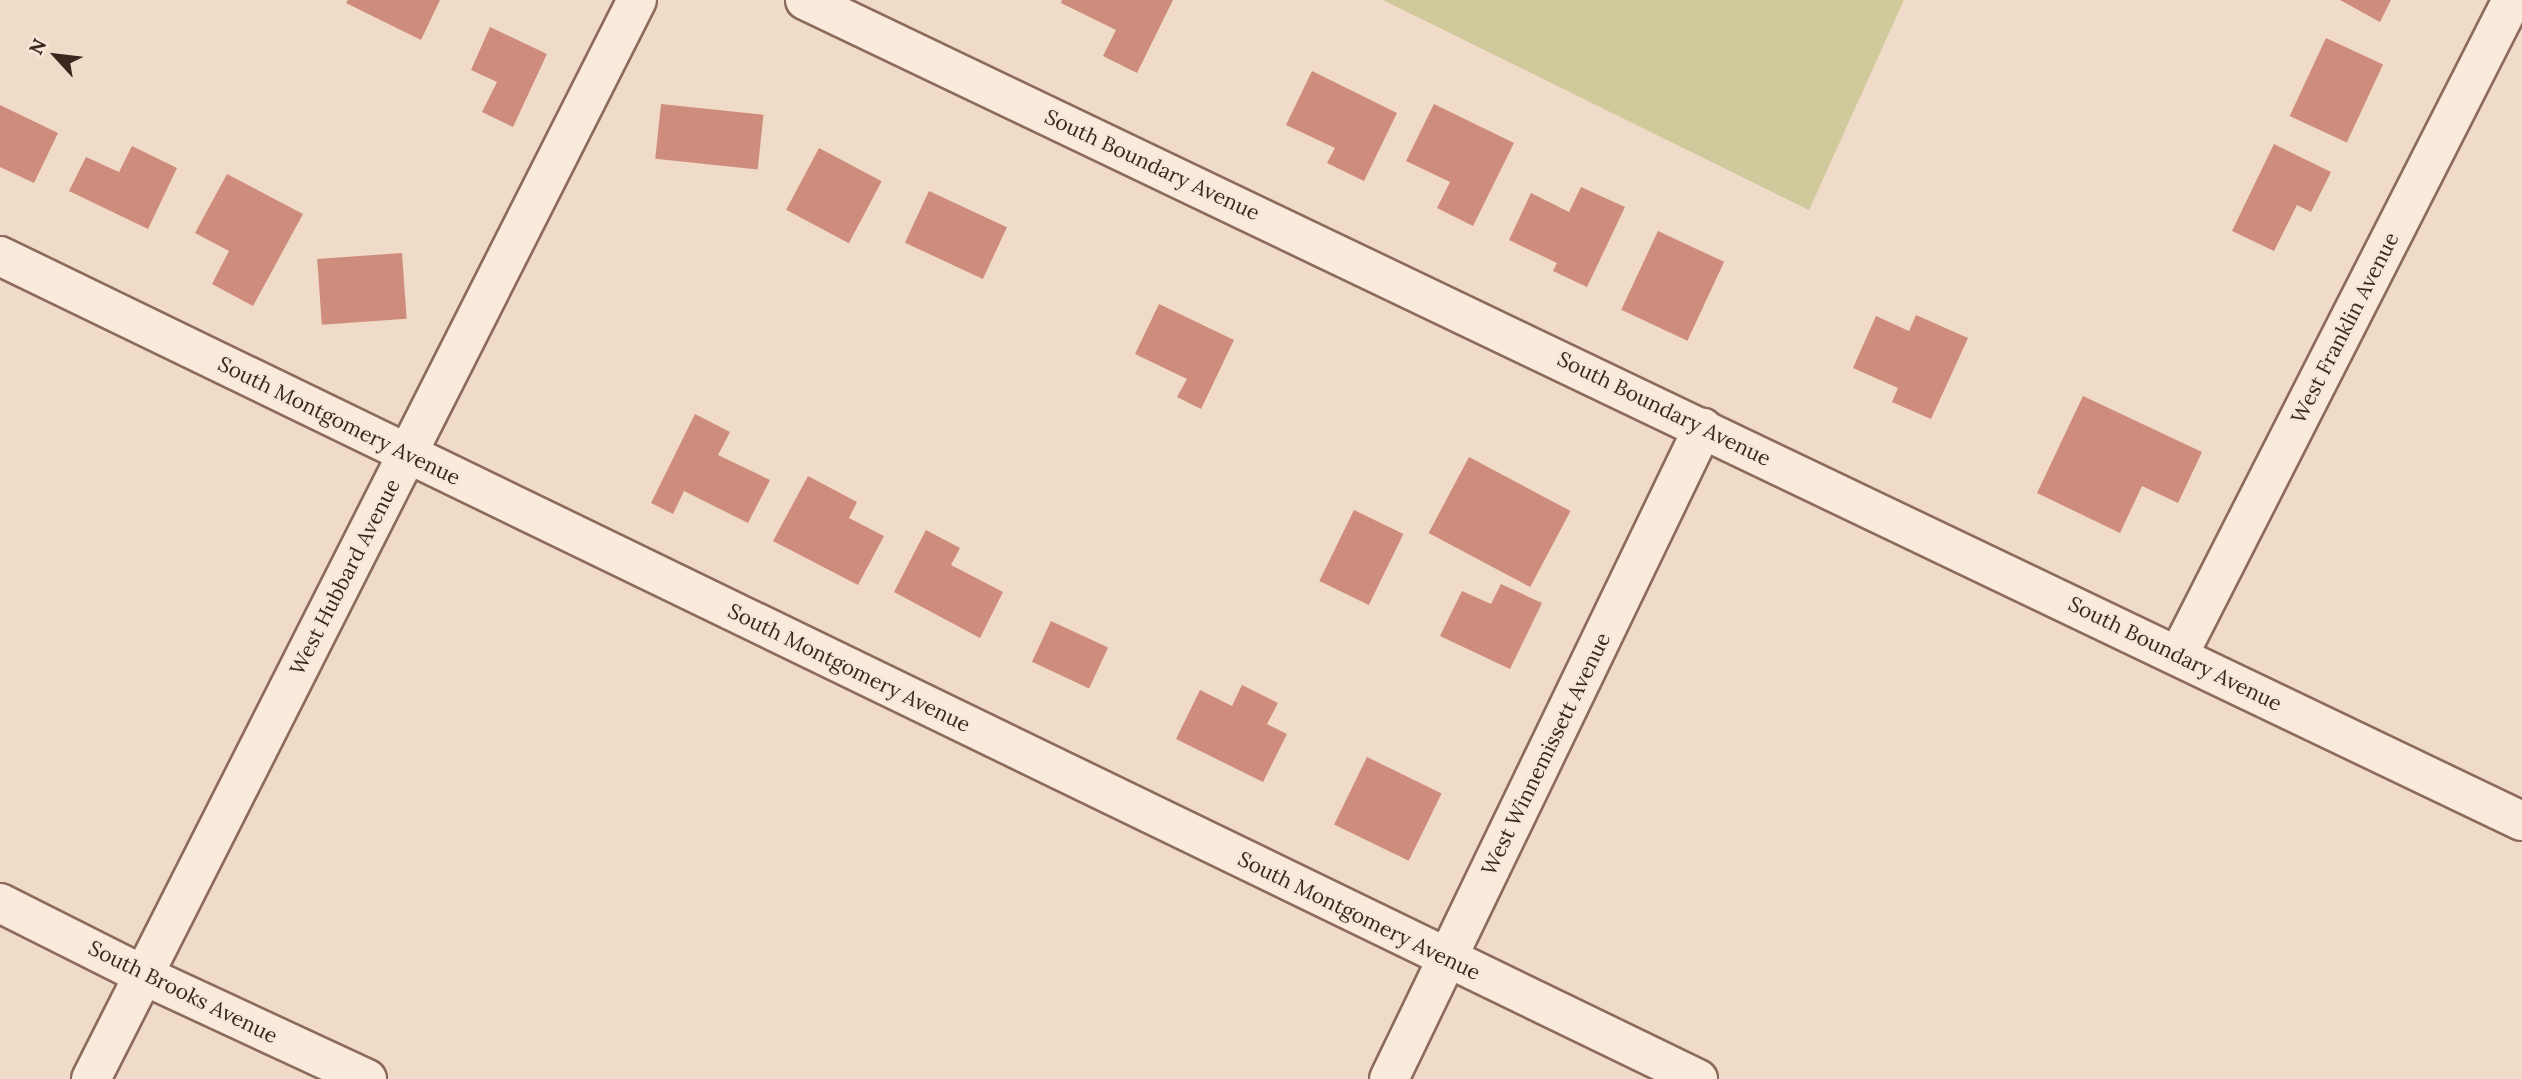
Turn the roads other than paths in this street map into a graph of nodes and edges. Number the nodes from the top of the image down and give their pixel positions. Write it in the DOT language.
graph roads {
  1 [pos="637,0"];
  2 [pos="805,0"];
  3 [pos="2512,0"];
  4 [pos="0,256"];
  5 [pos="1703,428"];
  6 [pos="407,454"];
  7 [pos="2179,656"];
  8 [pos="2522,821"];
  9 [pos="0,903"];
  10 [pos="1447,958"];
  11 [pos="144,975"];
  12 [pos="91,1079"];
  13 [pos="367,1079"];
  14 [pos="1389,1079"];
  15 [pos="1698,1079"];
  1 -- 6 [label="street, West Hubbard Avenue"];
  2 -- 5 [label="street, South Boundary Avenue"];
  3 -- 7 [label="street, West Franklin Avenue"];
  4 -- 6 [label="street, South Montgomery Avenue"];
  5 -- 7 [label="street, South Boundary Avenue"];
  5 -- 10 [label="street, West Winnemissett Avenue"];
  6 -- 10 [label="street, South Montgomery Avenue"];
  6 -- 11 [label="street, West Hubbard Avenue"];
  7 -- 8 [label="street, South Boundary Avenue"];
  9 -- 11 [label="street, South Brooks Avenue"];
  10 -- 14 [label="street, West Winnemissett Avenue"];
  10 -- 15 [label="street, South Montgomery Avenue"];
  11 -- 12 [label="street, West Hubbard Avenue"];
  11 -- 13 [label="street, South Brooks Avenue"];
}
